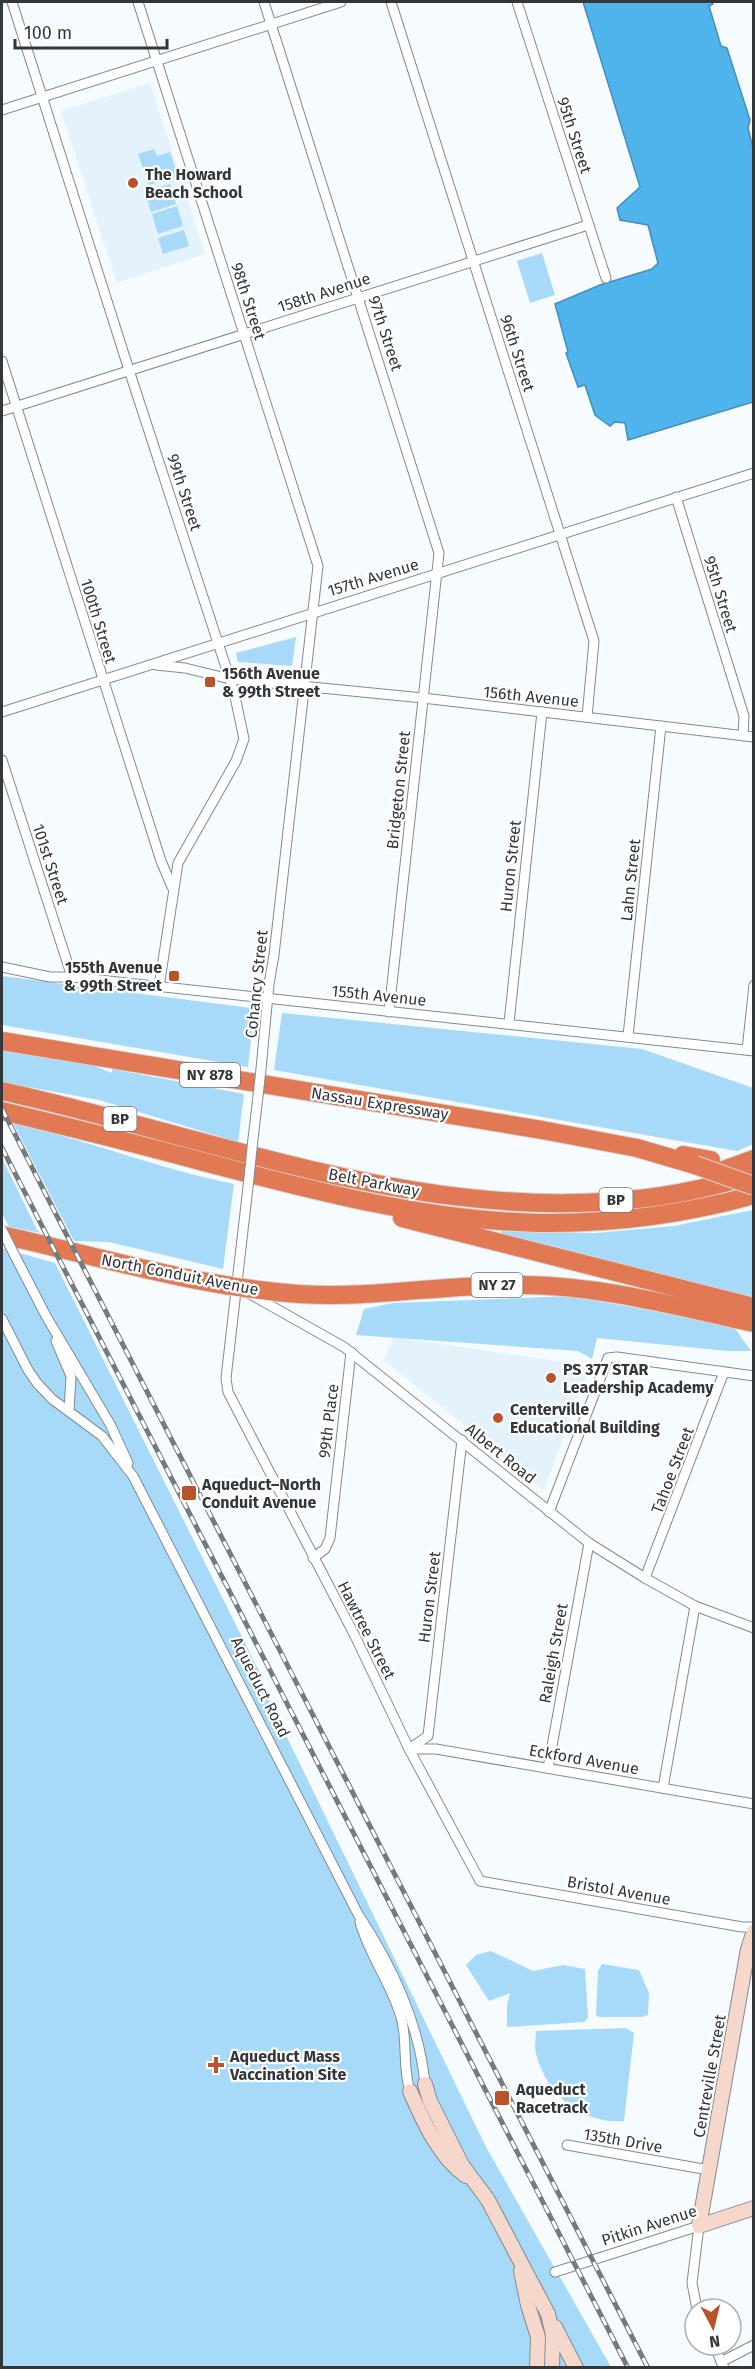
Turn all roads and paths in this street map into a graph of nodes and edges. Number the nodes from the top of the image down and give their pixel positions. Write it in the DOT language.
graph roads {
  1 [pos="12,2"];
  2 [pos="138,2"];
  3 [pos="264,2"];
  4 [pos="341,2"];
  5 [pos="391,2"];
  6 [pos="516,2"];
  7 [pos="271,24"];
  8 [pos="156,60"];
  9 [pos="42,97"];
  10 [pos="2,110"];
  11 [pos="588,225"];
  12 [pos="473,261"];
  13 [pos="606,278"];
  14 [pos="358,297"];
  15 [pos="243,334"];
  16 [pos="2,361"];
  17 [pos="129,370"];
  18 [pos="16,407"];
  19 [pos="2,411"];
  20 [pos="753,473"];
  21 [pos="676,497"];
  22 [pos="560,534"];
  23 [pos="436,572"];
  24 [pos="312,612"];
  25 [pos="218,644"];
  26 [pos="154,664"];
  27 [pos="230,679"];
  28 [pos="102,680"];
  29 [pos="304,687"];
  30 [pos="423,698"];
  31 [pos="2,712"];
  32 [pos="542,712"];
  33 [pos="587,717"];
  34 [pos="661,726"];
  35 [pos="743,736"];
  36 [pos="753,737"];
  37 [pos="2,760"];
  38 [pos="172,888"];
  39 [pos="2,967"];
  40 [pos="72,977"];
  41 [pos="753,985"];
  42 [pos="159,987"];
  43 [pos="269,999"];
  44 [pos="389,1012"];
  45 [pos="509,1023"];
  46 [pos="628,1036"];
  47 [pos="2,1041"];
  48 [pos="750,1051"];
  49 [pos="2,1091"];
  50 [pos="2,1111"];
  51 [pos="753,1159"];
  52 [pos="703,1162"];
  53 [pos="753,1173"];
  54 [pos="753,1186"];
  55 [pos="323,1193"];
  56 [pos="753,1195"];
  57 [pos="476,1198"];
  58 [pos="2,1230"];
  59 [pos="2,1235"];
  60 [pos="237,1288"];
  61 [pos="753,1307"];
  62 [pos="46,1316"];
  63 [pos="2,1319"];
  64 [pos="753,1323"];
  65 [pos="351,1352"];
  66 [pos="724,1371"];
  67 [pos="753,1376"];
  68 [pos="228,1392"];
  69 [pos="69,1411"];
  70 [pos="462,1440"];
  71 [pos="133,1476"];
  72 [pos="549,1512"];
  73 [pos="589,1543"];
  74 [pos="313,1558"];
  75 [pos="645,1578"];
  76 [pos="695,1606"];
  77 [pos="753,1628"];
  78 [pos="409,1749"];
  79 [pos="548,1768"];
  80 [pos="663,1788"];
  81 [pos="753,1804"];
  82 [pos="480,1881"];
  83 [pos="358,1914"];
  84 [pos="753,1927"];
  85 [pos="753,1931"];
  86 [pos="749,1978"];
  87 [pos="425,2084"];
  88 [pos="410,2091"];
  89 [pos="567,2145"];
  90 [pos="709,2170"];
  91 [pos="472,2181"];
  92 [pos="753,2208"];
  93 [pos="699,2226"];
  94 [pos="519,2260"];
  95 [pos="555,2272"];
  96 [pos="695,2297"];
  97 [pos="550,2320"];
  98 [pos="753,2345"];
  99 [pos="723,2365"];
  100 [pos="537,2367"];
  101 [pos="552,2367"];
  102 [pos="576,2367"];
  1 -- 9 [label="street, 99th Street"];
  2 -- 8 [label="street, 98th Street"];
  3 -- 7 [label="street, 97th Street"];
  4 -- 7 [label="street"];
  5 -- 12 [label="street, 96th Street"];
  6 -- 11 [label="street, 95th Street"];
  7 -- 8 [label="street"];
  7 -- 14 [label="street, 97th Street"];
  8 -- 9 [label="street"];
  8 -- 15 [label="street, 98th Street"];
  9 -- 10 [label="street"];
  9 -- 17 [label="street, 99th Street"];
  11 -- 12 [label="street, 158th Avenue"];
  11 -- 13 [label="street, 95th Street"];
  12 -- 14 [label="street, 158th Avenue"];
  12 -- 22 [label="street, 96th Street"];
  14 -- 15 [label="street, 158th Avenue"];
  14 -- 23 [label="street, 97th Street"];
  15 -- 17 [label="street, 158th Avenue"];
  15 -- 24 [label="street, 98th Street"];
  16 -- 18 [label="street, 100th Street"];
  17 -- 18 [label="street, 158th Avenue"];
  17 -- 25 [label="street, 99th Street"];
  18 -- 19 [label="street, 158th Avenue"];
  18 -- 28 [label="street, 100th Street"];
  20 -- 21 [label="street, 157th Avenue"];
  21 -- 22 [label="street, 157th Avenue"];
  21 -- 35 [label="street, 95th Street"];
  22 -- 23 [label="street, 157th Avenue"];
  22 -- 33 [label="street, 96th Street"];
  23 -- 24 [label="street, 157th Avenue"];
  23 -- 30 [label="street, Bridgeton Street"];
  24 -- 25 [label="street, 157th Avenue"];
  24 -- 29 [label="street, Cohancy Street"];
  25 -- 26 [label="street, 157th Avenue"];
  25 -- 27 [label="street, 99th Street"];
  26 -- 27 [label="street"];
  26 -- 28 [label="street, 157th Avenue"];
  27 -- 29 [label="street"];
  27 -- 38 [label="street, 99th Street"];
  28 -- 31 [label="street, 157th Avenue"];
  28 -- 38 [label="street, 100th Street"];
  29 -- 30 [label="street, 156th Avenue"];
  29 -- 43 [label="street, Cohancy Street"];
  30 -- 32 [label="street, 156th Avenue"];
  30 -- 44 [label="street, Bridgeton Street"];
  32 -- 33 [label="street, 156th Avenue"];
  32 -- 45 [label="street, Huron Street"];
  33 -- 34 [label="street, 156th Avenue"];
  34 -- 35 [label="street, 156th Avenue"];
  34 -- 46 [label="street, Lahn Street"];
  35 -- 36 [label="street, 156th Avenue"];
  37 -- 40 [label="street, 101st Street"];
  38 -- 42 [label="street, 99th Street"];
  39 -- 40 [label="street, 155th Avenue"];
  40 -- 42 [label="street, 155th Avenue"];
  41 -- 48 [label="street"];
  42 -- 43 [label="street, 155th Avenue"];
  43 -- 44 [label="street, 155th Avenue"];
  43 -- 60 [label="street, Cohancy Street, bridge"];
  44 -- 45 [label="street, 155th Avenue"];
  45 -- 46 [label="street, 155th Avenue"];
  46 -- 48 [label="street, 155th Avenue"];
  47 -- 52 [label="highway, Nassau Expressway / NY 878"];
  49 -- 57 [label="highway, Belt Parkway / BP"];
  50 -- 55 [label="highway, Belt Parkway / BP"];
  51 -- 57 [label="highway"];
  52 -- 53 [label="highway"];
  52 -- 54 [label="highway, Nassau Expressway, bridge"];
  53 -- 57 [label="highway, Belt Parkway / BP"];
  55 -- 56 [label="highway, Belt Parkway / BP"];
  55 -- 61 [label="highway"];
  58 -- 62 [label="street, Aqueduct Road, bridge"];
  59 -- 60 [label="highway, North Conduit Avenue / NY 27"];
  60 -- 64 [label="highway, North Conduit Avenue / NY 27"];
  60 -- 65 [label="street, Albert Road"];
  60 -- 68 [label="street, Cohancy Street"];
  62 -- 69 [label="street"];
  62 -- 71 [label="street, Aqueduct Road"];
  63 -- 69 [label="street, Aqueduct Road"];
  65 -- 70 [label="street, Albert Road"];
  65 -- 74 [label="street, 99th Place"];
  66 -- 67 [label="street"];
  66 -- 72 [label="street"];
  66 -- 75 [label="street, Tahoe Street"];
  68 -- 74 [label="street, Hawtree Street"];
  69 -- 71 [label="street, Aqueduct Road"];
  70 -- 72 [label="street, Albert Road"];
  70 -- 78 [label="street, Huron Street"];
  71 -- 83 [label="street, Aqueduct Road"];
  72 -- 73 [label="street, Albert Road"];
  73 -- 75 [label="street, Albert Road"];
  73 -- 79 [label="street, Raleigh Street"];
  74 -- 78 [label="street, Hawtree Street"];
  75 -- 76 [label="street, Albert Road"];
  76 -- 77 [label="street, Albert Road"];
  76 -- 80 [label="street"];
  78 -- 79 [label="street, Eckford Avenue"];
  78 -- 82 [label="street, Hawtree Street"];
  79 -- 80 [label="street, Eckford Avenue"];
  80 -- 81 [label="street, Eckford Avenue"];
  82 -- 84 [label="street, Bristol Avenue"];
  83 -- 87 [label="street, Aqueduct Road"];
  83 -- 88 [label="street, Aqueduct Road"];
  85 -- 86 [label="street, Centreville Street"];
  86 -- 90 [label="street, Centreville Street"];
  87 -- 91 [label="street, Aqueduct Road"];
  88 -- 91 [label="street, Aqueduct Road"];
  89 -- 90 [label="street, 135th Drive"];
  90 -- 93 [label="street, Centreville Street"];
  91 -- 94 [label="street, Aqueduct Road"];
  92 -- 93 [label="street, Pitkin Avenue"];
  93 -- 95 [label="street, Pitkin Avenue"];
  93 -- 96 [label="street"];
  94 -- 97 [label="street, Aqueduct Road"];
  94 -- 100 [label="street, Aqueduct Road"];
  97 -- 101 [label="street, Aqueduct Road"];
  97 -- 102 [label="street"];
  98 -- 99 [label="street"];
}
